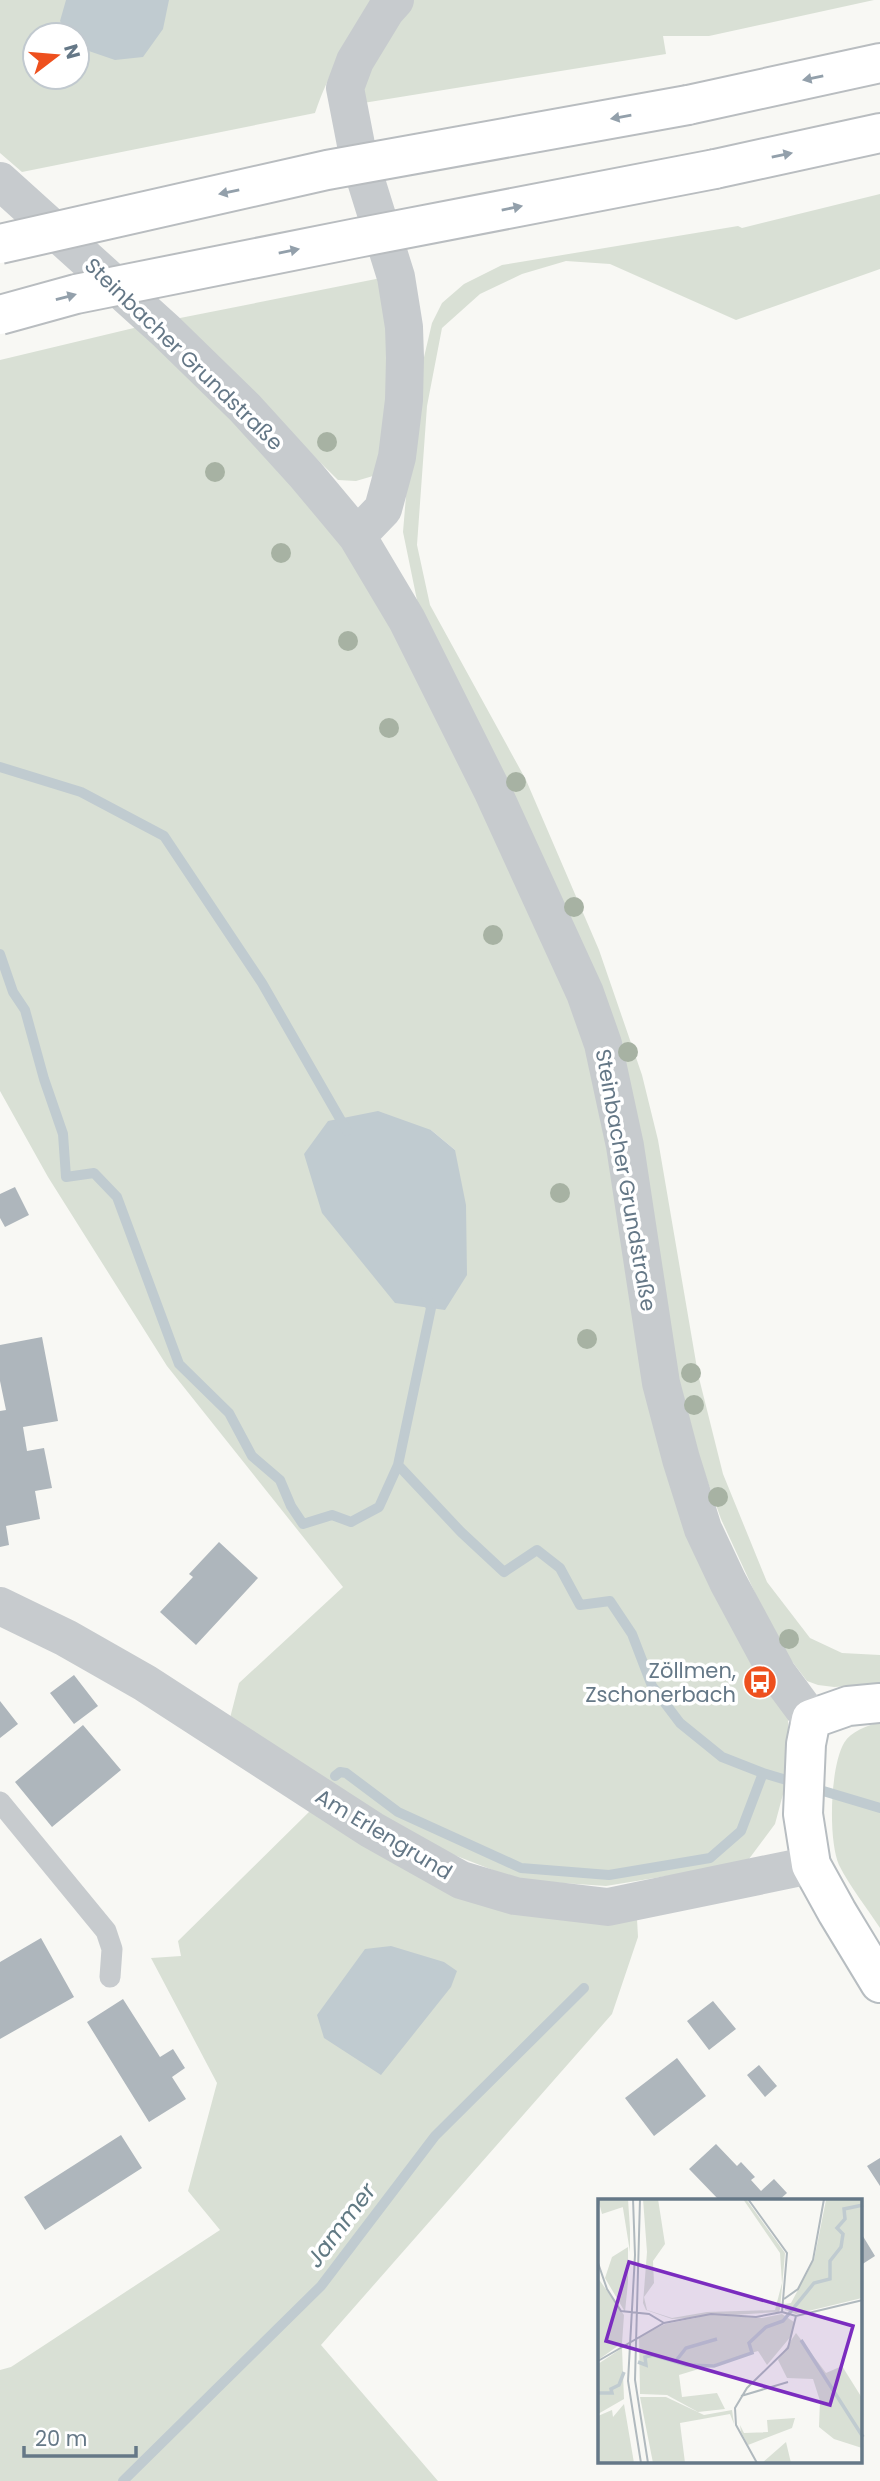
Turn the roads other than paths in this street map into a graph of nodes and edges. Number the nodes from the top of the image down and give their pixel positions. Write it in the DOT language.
graph roads {
  1 [pos="395,0"];
  2 [pos="880,63"];
  3 [pos="880,134"];
  4 [pos="0,181"];
  5 [pos="0,244"];
  6 [pos="0,315"];
  7 [pos="357,536"];
  8 [pos="0,1606"];
  9 [pos="880,1703"];
  10 [pos="808,1731"];
  11 [pos="0,1802"];
  12 [pos="811,1865"];
  13 [pos="110,1977"];
  14 [pos="880,1983"];
  1 -- 7 [label="street"];
  2 -- 5 [label="main road, one-way, bridge"];
  6 -- 3 [label="main road, one-way, bridge"];
  4 -- 7 [label="street, Steinbacher Grundstraße"];
  7 -- 10 [label="street, Steinbacher Grundstraße"];
  8 -- 12 [label="street, Am Erlengrund"];
  9 -- 10 [label="main road"];
  10 -- 12 [label="main road"];
  11 -- 13 [label="lane"];
  12 -- 14 [label="main road"];
}
